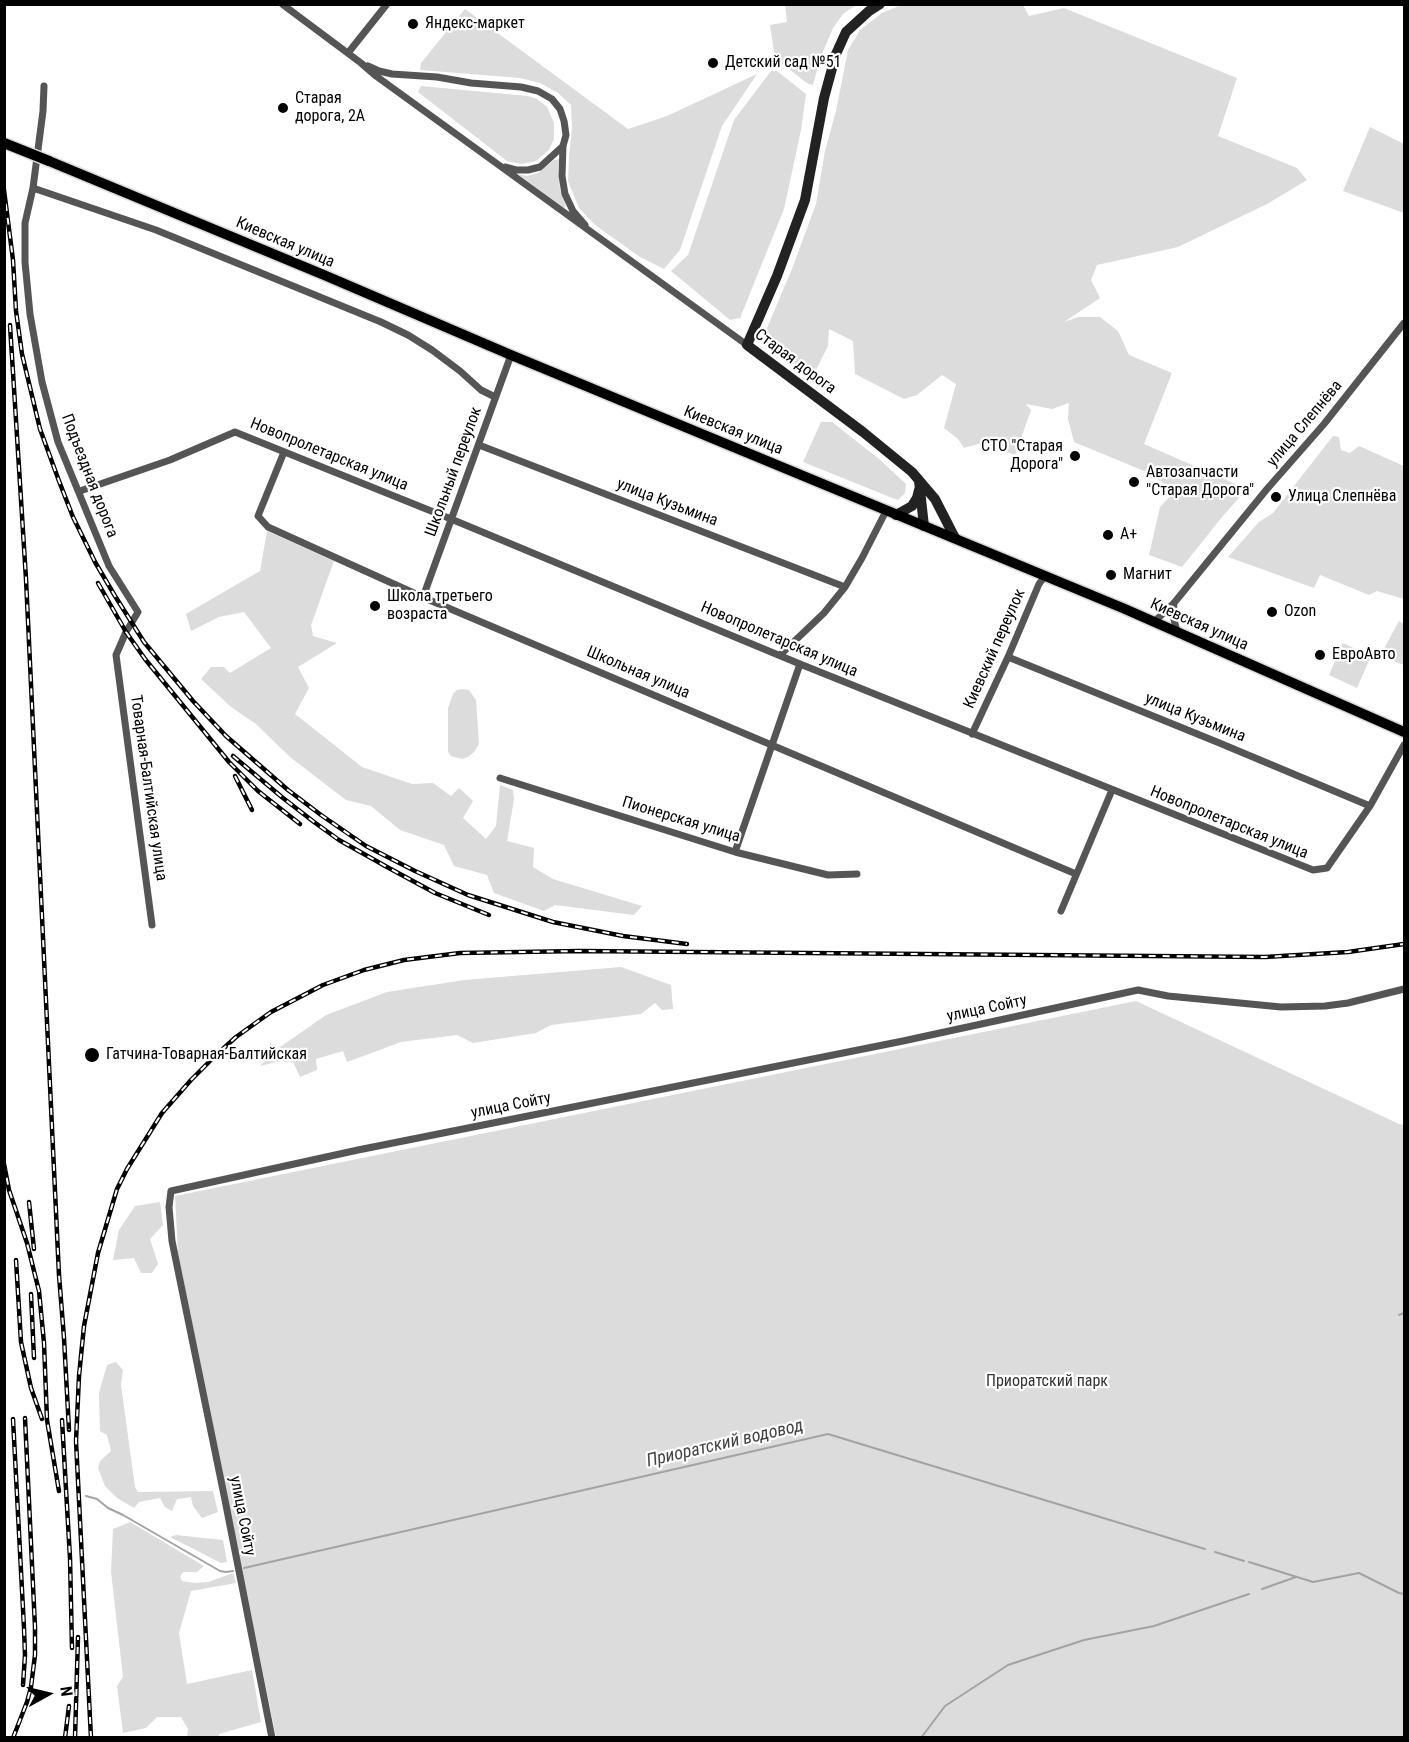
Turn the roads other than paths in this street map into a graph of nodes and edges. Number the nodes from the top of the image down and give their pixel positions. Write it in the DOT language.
graph roads {
  1 [pos="282,4"];
  2 [pos="387,4"];
  3 [pos="880,4"];
  4 [pos="868,8"];
  5 [pos="348,53"];
  6 [pos="361,63"];
  7 [pos="44,86"];
  8 [pos="4,143"];
  9 [pos="563,146"];
  10 [pos="500,165"];
  11 [pos="33,188"];
  12 [pos="593,233"];
  13 [pos="1404,323"];
  14 [pos="747,345"];
  15 [pos="511,355"];
  16 [pos="495,397"];
  17 [pos="479,445"];
  18 [pos="284,452"];
  19 [pos="919,480"];
  20 [pos="80,491"];
  21 [pos="934,499"];
  22 [pos="891,513"];
  23 [pos="451,519"];
  24 [pos="924,526"];
  25 [pos="954,538"];
  26 [pos="1045,576"];
  27 [pos="845,587"];
  28 [pos="423,597"];
  29 [pos="1174,603"];
  30 [pos="1154,622"];
  31 [pos="1177,632"];
  32 [pos="780,655"];
  33 [pos="116,656"];
  34 [pos="1008,657"];
  35 [pos="800,664"];
  36 [pos="1404,732"];
  37 [pos="972,734"];
  38 [pos="771,744"];
  39 [pos="1404,745"];
  40 [pos="500,778"];
  41 [pos="1112,790"];
  42 [pos="1370,806"];
  43 [pos="735,852"];
  44 [pos="857,874"];
  45 [pos="1076,874"];
  46 [pos="1061,911"];
  47 [pos="152,925"];
  48 [pos="1404,989"];
  49 [pos="272,1737"];
  1 -- 5 [label="street, Старая дорога"];
  2 -- 5 [label="street"];
  3 -- 4 [label="street"];
  4 -- 14 [label="street"];
  5 -- 6 [label="street, Старая дорога"];
  6 -- 9 [label="street, Старая дорога"];
  6 -- 10 [label="street, Старая дорога"];
  7 -- 11 [label="street, Подъездная дорога"];
  8 -- 15 [label="main road, Киевская улица, bridge"];
  9 -- 10 [label="street, Старая дорога"];
  9 -- 12 [label="street, Старая дорога"];
  10 -- 12 [label="street, Старая дорога"];
  11 -- 16 [label="street"];
  11 -- 20 [label="street, Подъездная дорога"];
  12 -- 14 [label="street, Старая дорога"];
  13 -- 29 [label="street, улица Слепнёва"];
  14 -- 19 [label="street, Старая дорога"];
  15 -- 16 [label="street, Школьный переулок"];
  15 -- 22 [label="main road, Киевская улица"];
  16 -- 17 [label="street, Школьный переулок"];
  17 -- 23 [label="street, Школьный переулок"];
  17 -- 27 [label="street, улица Кузьмина"];
  18 -- 20 [label="street, Новопролетарская улица"];
  18 -- 23 [label="street, Новопролетарская улица"];
  18 -- 28 [label="street, Школьная улица"];
  19 -- 21 [label="street, Старая дорога"];
  19 -- 22 [label="street"];
  19 -- 24 [label="street"];
  20 -- 33 [label="street, Подъездная дорога"];
  21 -- 24 [label="street"];
  21 -- 25 [label="street, Старая дорога"];
  22 -- 24 [label="main road, Киевская улица"];
  22 -- 27 [label="street"];
  23 -- 28 [label="street, Школьный переулок"];
  23 -- 32 [label="street, Новопролетарская улица"];
  24 -- 25 [label="main road, Киевская улица"];
  25 -- 26 [label="main road, Киевская улица"];
  26 -- 30 [label="main road, Киевская улица"];
  26 -- 34 [label="street, Киевский переулок"];
  27 -- 32 [label="street"];
  28 -- 38 [label="street, Школьная улица"];
  29 -- 30 [label="street, улица Слепнёва"];
  29 -- 31 [label="street"];
  30 -- 31 [label="main road, Киевская улица"];
  31 -- 36 [label="main road, Киевская улица"];
  32 -- 35 [label="street, Новопролетарская улица"];
  33 -- 47 [label="street, Товарная-Балтийская улица"];
  34 -- 37 [label="street, Киевский переулок"];
  34 -- 42 [label="street, улица Кузьмина"];
  35 -- 37 [label="street, Новопролетарская улица"];
  35 -- 38 [label="street"];
  37 -- 41 [label="street, Новопролетарская улица"];
  38 -- 43 [label="street"];
  38 -- 45 [label="street, Школьная улица"];
  39 -- 42 [label="street"];
  40 -- 43 [label="street, Пионерская улица"];
  41 -- 42 [label="street, Новопролетарская улица"];
  41 -- 45 [label="street"];
  43 -- 44 [label="street, Пионерская улица"];
  45 -- 46 [label="street"];
  48 -- 49 [label="street, улица Сойту"];
}
